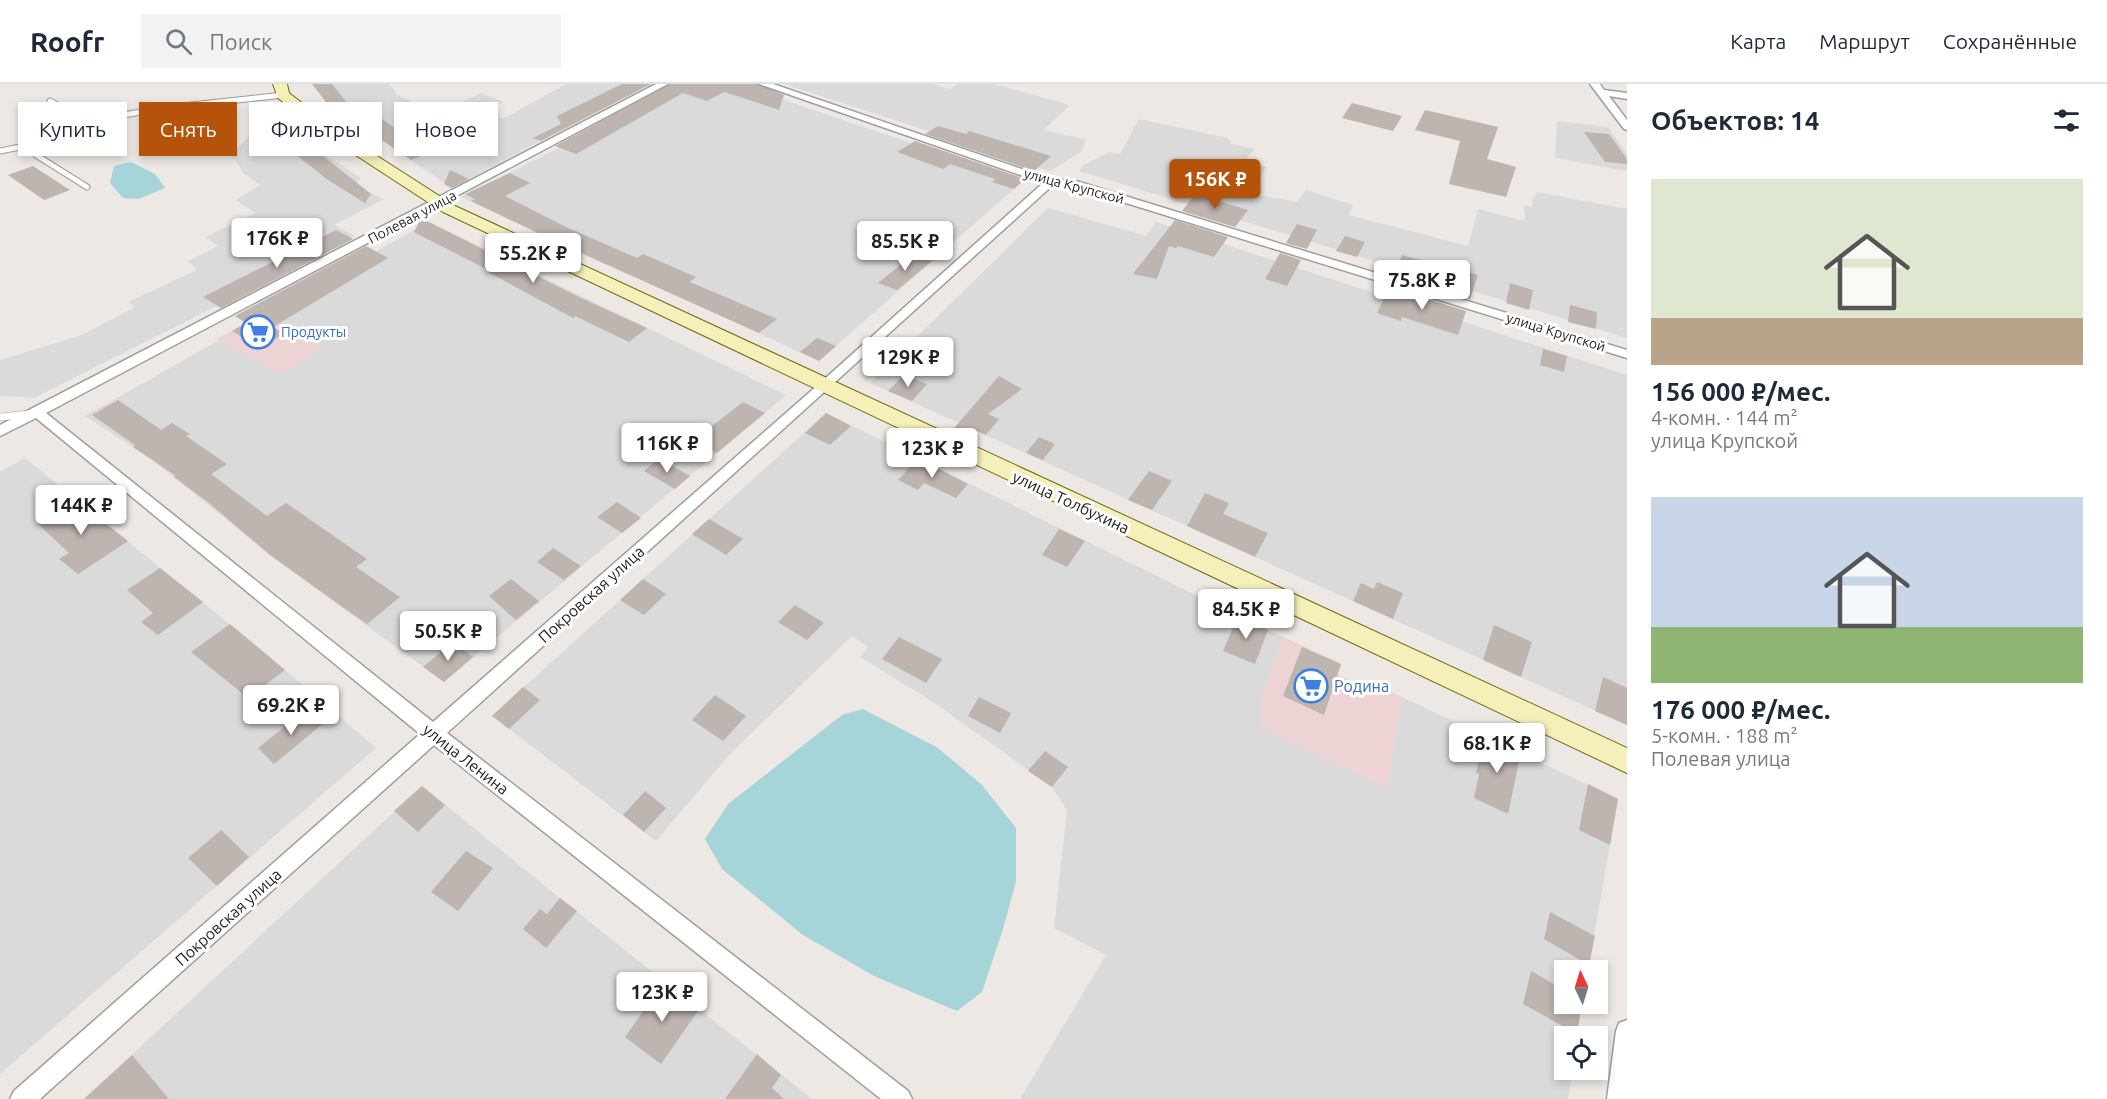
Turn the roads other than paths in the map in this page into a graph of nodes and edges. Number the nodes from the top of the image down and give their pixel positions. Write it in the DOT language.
graph roads {
  1 [pos="663,84"];
  2 [pos="764,84"];
  3 [pos="1598,88"];
  4 [pos="281,90"];
  5 [pos="1627,96"];
  6 [pos="127,113"];
  7 [pos="1627,127"];
  8 [pos="18,148"];
  9 [pos="0,152"];
  10 [pos="38,156"];
  11 [pos="1050,182"];
  12 [pos="87,187"];
  13 [pos="438,203"];
  14 [pos="1627,354"];
  15 [pos="824,387"];
  16 [pos="38,413"];
  17 [pos="0,417"];
  18 [pos="0,431"];
  19 [pos="434,734"];
  20 [pos="1627,761"];
  21 [pos="1627,1031"];
  22 [pos="22,1099"];
  23 [pos="900,1099"];
  24 [pos="1619,1099"];
  1 -- 13 [label="street, Полевая улица"];
  2 -- 11 [label="street, улица Крупской"];
  3 -- 5 [label="street"];
  3 -- 7 [label="street"];
  4 -- 6 [label="lane"];
  4 -- 13 [label="main road, улица Толбухина"];
  8 -- 9 [label="lane"];
  10 -- 12 [label="lane"];
  11 -- 14 [label="street, улица Крупской"];
  11 -- 15 [label="street, Покровская улица"];
  13 -- 15 [label="main road, улица Толбухина"];
  13 -- 16 [label="street, Полевая улица"];
  15 -- 19 [label="street, Покровская улица"];
  15 -- 20 [label="main road, улица Толбухина"];
  16 -- 17 [label="lane"];
  16 -- 18 [label="street, Полевая улица"];
  16 -- 19 [label="street, улица Ленина"];
  19 -- 22 [label="street, Покровская улица"];
  19 -- 23 [label="street, улица Ленина"];
  21 -- 24 [label="street"];
}
